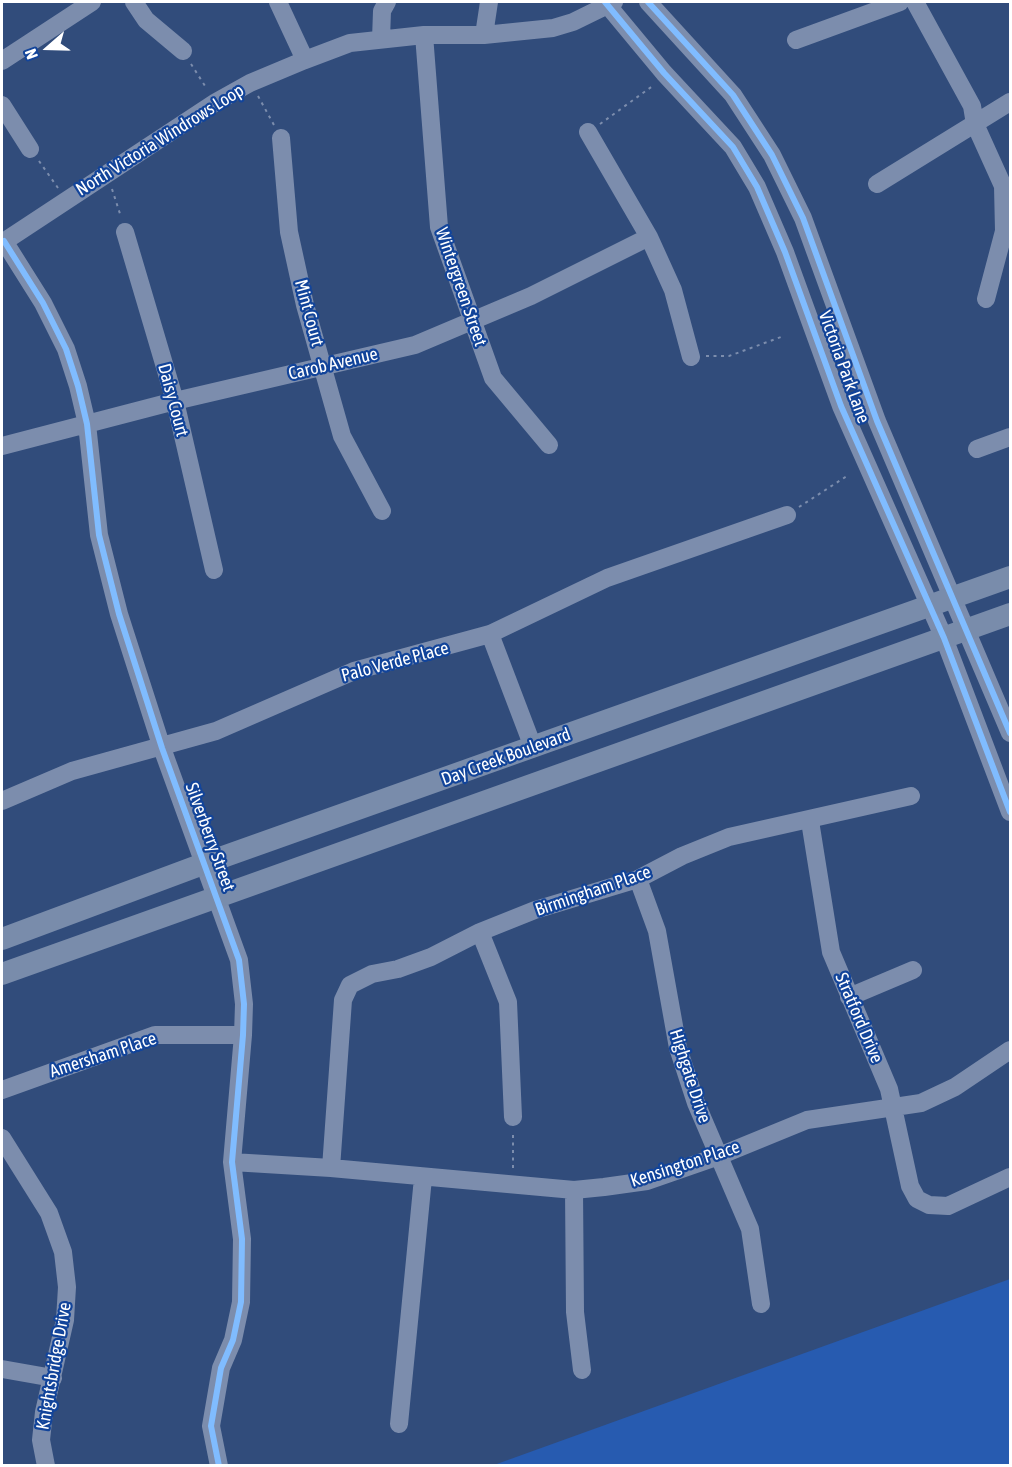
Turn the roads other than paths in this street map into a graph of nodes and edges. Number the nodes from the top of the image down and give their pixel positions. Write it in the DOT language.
graph roads {
  1 [pos="92,2"];
  2 [pos="134,2"];
  3 [pos="278,2"];
  4 [pos="387,2"];
  5 [pos="489,2"];
  6 [pos="648,2"];
  7 [pos="900,2"];
  8 [pos="915,2"];
  9 [pos="609,3"];
  10 [pos="423,35"];
  11 [pos="484,35"];
  12 [pos="381,39"];
  13 [pos="796,40"];
  14 [pos="183,51"];
  15 [pos="305,60"];
  16 [pos="2,61"];
  17 [pos="1011,102"];
  18 [pos="2,105"];
  19 [pos="975,124"];
  20 [pos="588,132"];
  21 [pos="281,138"];
  22 [pos="30,149"];
  23 [pos="878,184"];
  24 [pos="125,232"];
  25 [pos="649,237"];
  26 [pos="3,242"];
  27 [pos="986,299"];
  28 [pos="471,323"];
  29 [pos="691,357"];
  30 [pos="324,366"];
  31 [pos="175,401"];
  32 [pos="87,424"];
  33 [pos="1011,437"];
  34 [pos="549,445"];
  35 [pos="2,446"];
  36 [pos="977,449"];
  37 [pos="382,511"];
  38 [pos="787,515"];
  39 [pos="214,570"];
  40 [pos="1011,577"];
  41 [pos="953,599"];
  42 [pos="929,606"];
  43 [pos="1011,614"];
  44 [pos="967,630"];
  45 [pos="490,634"];
  46 [pos="944,638"];
  47 [pos="1011,733"];
  48 [pos="533,747"];
  49 [pos="162,748"];
  50 [pos="911,796"];
  51 [pos="2,801"];
  52 [pos="1011,812"];
  53 [pos="810,820"];
  54 [pos="204,864"];
  55 [pos="638,879"];
  56 [pos="216,897"];
  57 [pos="480,932"];
  58 [pos="2,939"];
  59 [pos="913,970"];
  60 [pos="2,974"];
  61 [pos="849,997"];
  62 [pos="243,1035"];
  63 [pos="1011,1050"];
  64 [pos="2,1090"];
  65 [pos="894,1107"];
  66 [pos="513,1117"];
  67 [pos="2,1138"];
  68 [pos="719,1156"];
  69 [pos="232,1162"];
  70 [pos="331,1168"];
  71 [pos="1011,1177"];
  72 [pos="423,1178"];
  73 [pos="574,1190"];
  74 [pos="761,1304"];
  75 [pos="2,1369"];
  76 [pos="582,1370"];
  77 [pos="53,1378"];
  78 [pos="399,1424"];
  79 [pos="46,1466"];
  80 [pos="219,1466"];
  1 -- 16 [label="street"];
  2 -- 14 [label="street"];
  3 -- 15 [label="street"];
  4 -- 12 [label="street"];
  5 -- 11 [label="street"];
  6 -- 41 [label="street, Victoria Park Lane"];
  7 -- 13 [label="street"];
  8 -- 19 [label="street"];
  9 -- 11 [label="street, North Victoria Windrows Loop"];
  9 -- 42 [label="street, Victoria Park Lane"];
  10 -- 11 [label="street, North Victoria Windrows Loop"];
  10 -- 12 [label="street, North Victoria Windrows Loop"];
  10 -- 28 [label="street, Wintergreen Street"];
  12 -- 15 [label="street, North Victoria Windrows Loop"];
  15 -- 26 [label="street, North Victoria Windrows Loop"];
  17 -- 19 [label="street"];
  18 -- 22 [label="street"];
  19 -- 23 [label="street"];
  19 -- 27 [label="street"];
  20 -- 25 [label="street"];
  21 -- 30 [label="street, Mint Court"];
  24 -- 31 [label="street, Daisy Court"];
  25 -- 28 [label="street, Carob Avenue"];
  25 -- 29 [label="street"];
  26 -- 32 [label="street, Silverberry Street"];
  28 -- 30 [label="street, Carob Avenue"];
  28 -- 34 [label="street, Wintergreen Street"];
  30 -- 31 [label="street, Carob Avenue"];
  30 -- 37 [label="street, Mint Court"];
  31 -- 32 [label="street, Carob Avenue"];
  31 -- 39 [label="street, Daisy Court"];
  32 -- 35 [label="street, Carob Avenue"];
  32 -- 49 [label="street, Silverberry Street"];
  33 -- 36 [label="street"];
  38 -- 45 [label="street, Palo Verde Place"];
  40 -- 41 [label="main road, Day Creek Boulevard"];
  41 -- 42 [label="main road, Day Creek Boulevard"];
  41 -- 44 [label="street, Victoria Park Lane"];
  42 -- 46 [label="street, Victoria Park Lane"];
  42 -- 48 [label="main road, Day Creek Boulevard"];
  43 -- 44 [label="main road, Day Creek Boulevard"];
  44 -- 46 [label="main road, Day Creek Boulevard"];
  44 -- 47 [label="street, Victoria Park Lane"];
  45 -- 48 [label="street"];
  45 -- 49 [label="street, Palo Verde Place"];
  46 -- 52 [label="street, Victoria Park Lane"];
  46 -- 56 [label="main road, Day Creek Boulevard"];
  48 -- 54 [label="main road, Day Creek Boulevard"];
  49 -- 51 [label="street, Palo Verde Place"];
  49 -- 54 [label="street, Silverberry Street"];
  50 -- 53 [label="street, Birmingham Place"];
  53 -- 55 [label="street, Birmingham Place"];
  53 -- 61 [label="street, Stratford Drive"];
  54 -- 56 [label="street, Silverberry Street"];
  54 -- 58 [label="main road, Day Creek Boulevard"];
  55 -- 57 [label="street, Birmingham Place"];
  55 -- 68 [label="street, Highgate Drive"];
  56 -- 60 [label="main road, Day Creek Boulevard"];
  56 -- 62 [label="street, Silverberry Street"];
  57 -- 66 [label="street"];
  57 -- 70 [label="street, Birmingham Place"];
  59 -- 61 [label="street"];
  61 -- 65 [label="street, Stratford Drive"];
  62 -- 64 [label="street, Amersham Place"];
  62 -- 69 [label="street, Silverberry Street"];
  63 -- 65 [label="street, Kensington Place"];
  65 -- 68 [label="street, Kensington Place"];
  65 -- 71 [label="street, Stratford Drive"];
  67 -- 77 [label="street, Knightsbridge Drive"];
  68 -- 73 [label="street, Kensington Place"];
  68 -- 74 [label="street, Highgate Drive"];
  69 -- 70 [label="street, Kensington Place"];
  69 -- 80 [label="street, Silverberry Street"];
  70 -- 72 [label="street, Kensington Place"];
  72 -- 73 [label="street, Kensington Place"];
  72 -- 78 [label="street"];
  73 -- 76 [label="street"];
  75 -- 77 [label="street"];
  77 -- 79 [label="street, Knightsbridge Drive"];
}
